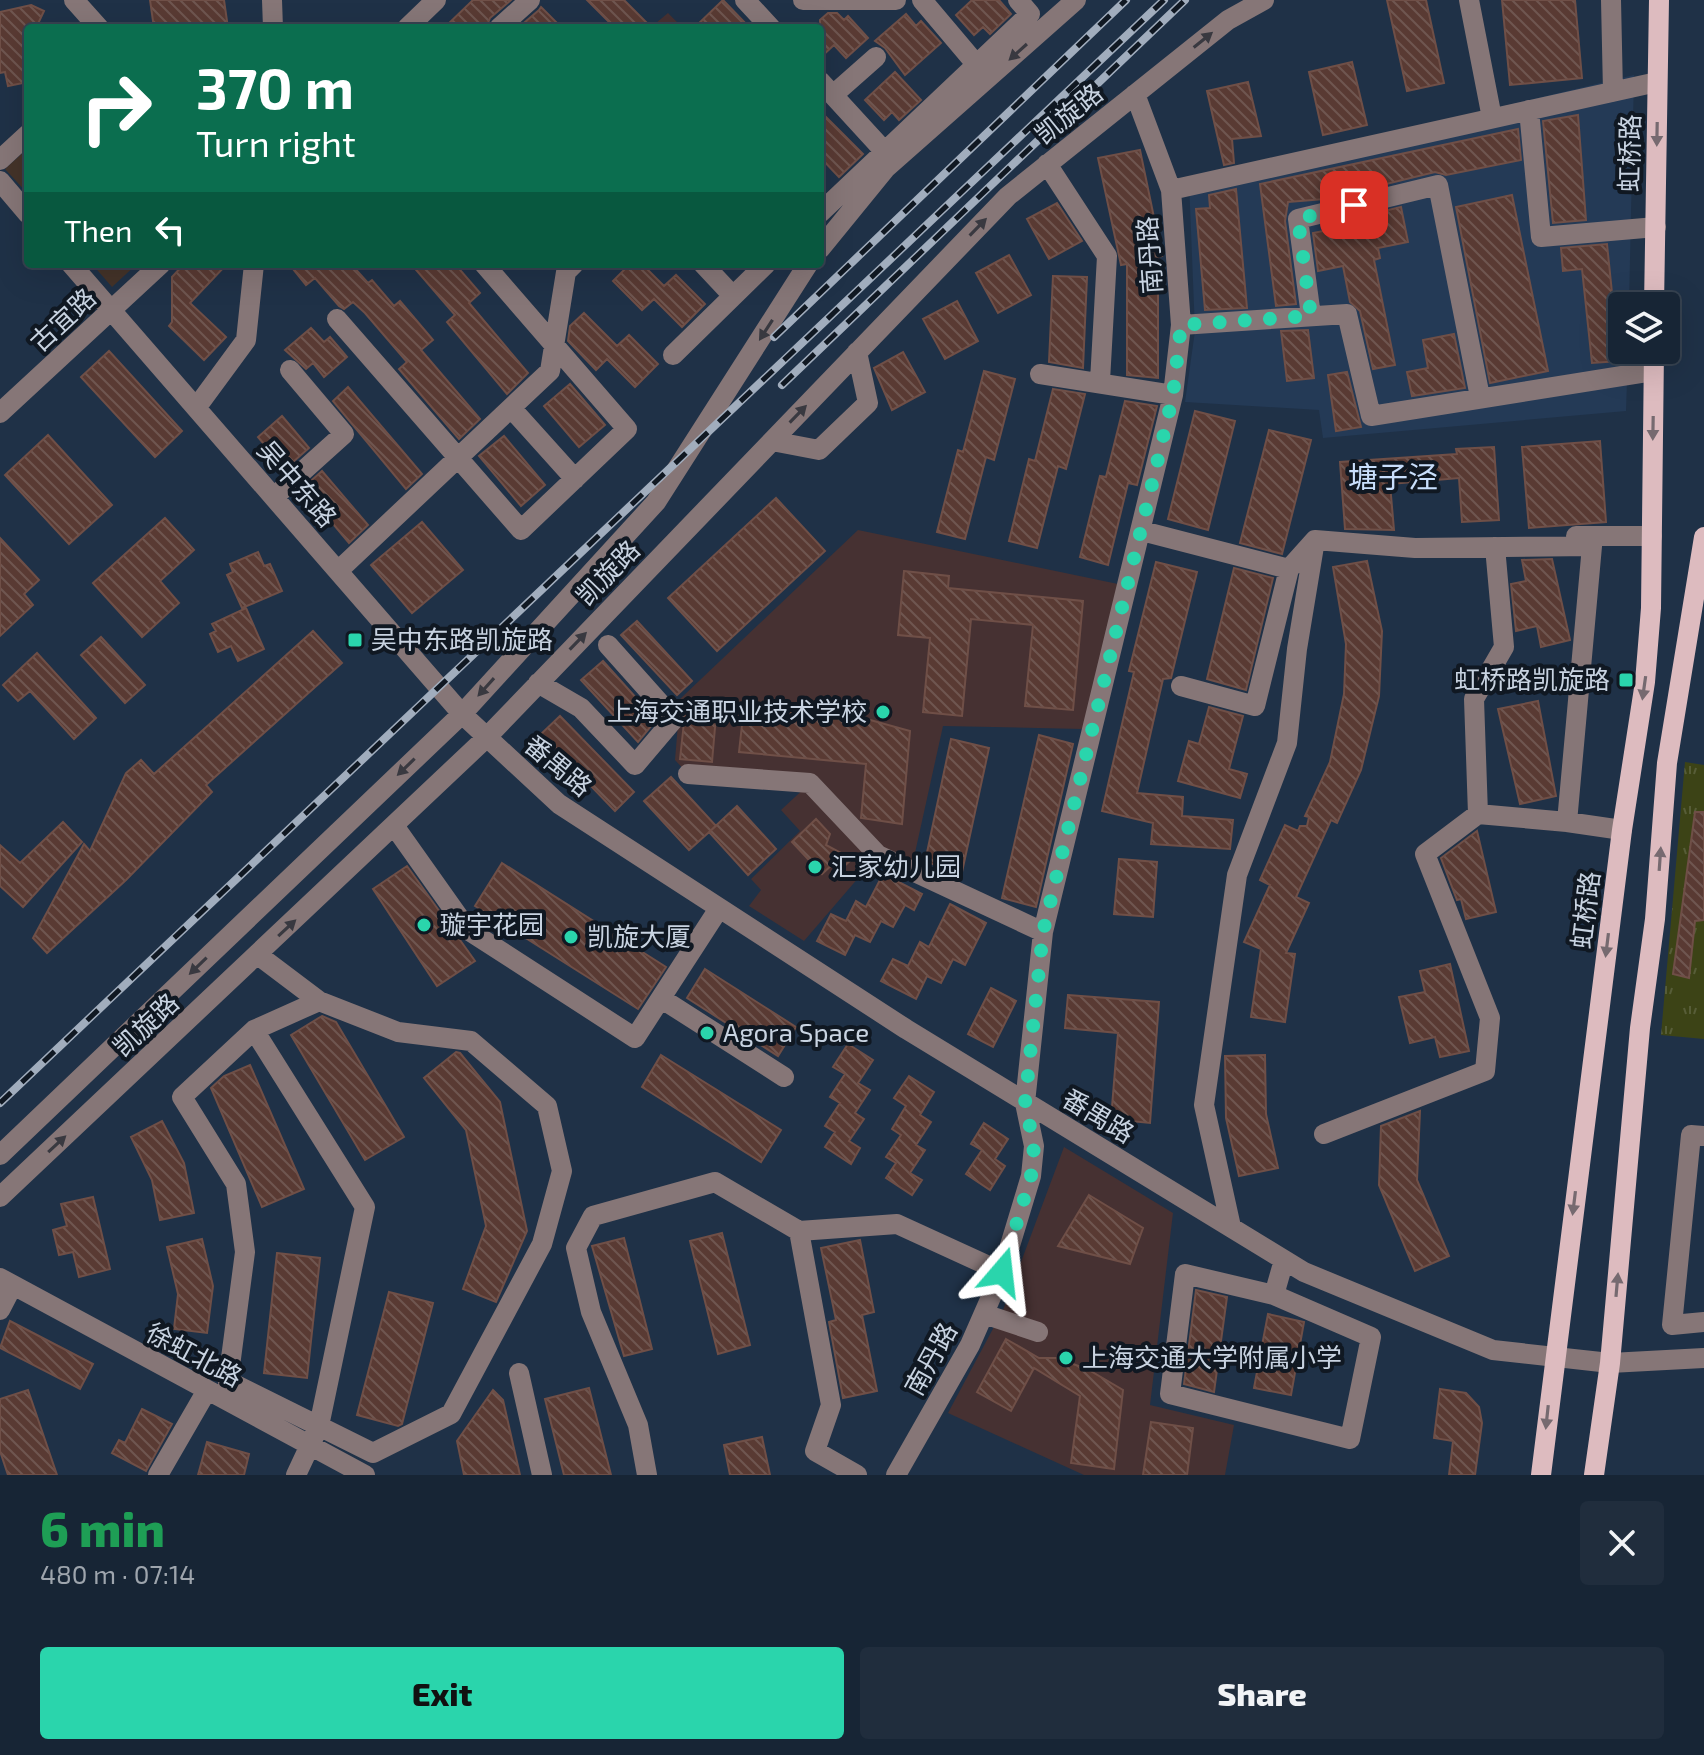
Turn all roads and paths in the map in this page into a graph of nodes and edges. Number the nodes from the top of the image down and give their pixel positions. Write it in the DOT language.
graph roads {
  1 [pos="74,0"];
  2 [pos="272,0"];
  3 [pos="436,0"];
  4 [pos="530,0"];
  5 [pos="745,0"];
  6 [pos="803,0"];
  7 [pos="896,0"];
  8 [pos="922,0"];
  9 [pos="1018,0"];
  10 [pos="1076,0"];
  11 [pos="1264,0"];
  12 [pos="1469,0"];
  13 [pos="1611,0"];
  14 [pos="1659,0"];
  15 [pos="95,24"];
  16 [pos="273,24"];
  17 [pos="411,24"];
  18 [pos="503,24"];
  19 [pos="767,24"];
  20 [pos="876,57"];
  21 [pos="976,64"];
  22 [pos="1657,82"];
  23 [pos="827,88"];
  24 [pos="1613,92"];
  25 [pos="1135,94"];
  26 [pos="1529,110"];
  27 [pos="1492,118"];
  28 [pos="24,138"];
  29 [pos="886,153"];
  30 [pos="0,160"];
  31 [pos="1047,164"];
  32 [pos="0,181"];
  33 [pos="1171,190"];
  34 [pos="24,209"];
  35 [pos="824,209"];
  36 [pos="1656,227"];
  37 [pos="824,244"];
  38 [pos="74,268"];
  39 [pos="157,268"];
  40 [pos="254,268"];
  41 [pos="488,268"];
  42 [pos="570,268"];
  43 [pos="707,268"];
  44 [pos="762,268"];
  45 [pos="805,268"];
  46 [pos="1654,292"];
  47 [pos="733,296"];
  48 [pos="112,311"];
  49 [pos="1311,316"];
  50 [pos="337,319"];
  51 [pos="1181,325"];
  52 [pos="554,344"];
  53 [pos="857,352"];
  54 [pos="673,355"];
  55 [pos="1653,364"];
  56 [pos="290,370"];
  57 [pos="1653,371"];
  58 [pos="1040,374"];
  59 [pos="1100,381"];
  60 [pos="1173,395"];
  61 [pos="1480,397"];
  62 [pos="196,408"];
  63 [pos="512,409"];
  64 [pos="0,413"];
  65 [pos="772,441"];
  66 [pos="458,460"];
  67 [pos="575,479"];
  68 [pos="274,497"];
  69 [pos="1142,531"];
  70 [pos="1412,534"];
  71 [pos="1652,536"];
  72 [pos="1704,537"];
  73 [pos="1315,540"];
  74 [pos="1495,547"];
  75 [pos="1703,562"];
  76 [pos="1289,569"];
  77 [pos="338,571"];
  78 [pos="608,645"];
  79 [pos="538,683"];
  80 [pos="1181,686"];
  81 [pos="462,714"];
  82 [pos="486,738"];
  83 [pos="688,774"];
  84 [pos="1478,814"];
  85 [pos="1567,822"];
  86 [pos="395,827"];
  87 [pos="1622,830"];
  88 [pos="718,910"];
  89 [pos="1043,932"];
  90 [pos="258,955"];
  91 [pos="662,999"];
  92 [pos="319,1001"];
  93 [pos="254,1030"];
  94 [pos="784,1077"];
  95 [pos="1025,1103"];
  96 [pos="1324,1134"];
  97 [pos="1704,1136"];
  98 [pos="0,1155"];
  99 [pos="0,1197"];
  100 [pos="1231,1227"];
  101 [pos="799,1231"];
  102 [pos="1284,1260"];
  103 [pos="1002,1272"];
  104 [pos="6,1282"];
  105 [pos="1274,1295"];
  106 [pos="0,1310"];
  107 [pos="984,1314"];
  108 [pos="1704,1322"];
  109 [pos="1038,1332"];
  110 [pos="1553,1358"];
  111 [pos="1704,1358"];
  112 [pos="1610,1363"];
  113 [pos="519,1373"];
  114 [pos="206,1392"];
  115 [pos="314,1435"];
  116 [pos="158,1475"];
  117 [pos="296,1475"];
  118 [pos="365,1475"];
  119 [pos="542,1475"];
  120 [pos="647,1475"];
  121 [pos="857,1475"];
  122 [pos="896,1475"];
  123 [pos="1541,1475"];
  124 [pos="1594,1475"];
  1 -- 15 [label="street"];
  2 -- 16 [label="street"];
  3 -- 17 [label="street"];
  4 -- 18 [label="street"];
  5 -- 19 [label="street"];
  6 -- 7 [label="street"];
  8 -- 21 [label="street"];
  9 -- 21 [label="street"];
  10 -- 37 [label="street, one-way"];
  25 -- 11 [label="street, 凯旋路, one-way"];
  12 -- 27 [label="street"];
  13 -- 24 [label="street"];
  14 -- 22 [label="main road, 虹桥路"];
  20 -- 23 [label="street"];
  21 -- 29 [label="street"];
  22 -- 24 [label="street"];
  22 -- 36 [label="main road, 虹桥路, one-way"];
  23 -- 29 [label="street"];
  24 -- 26 [label="street"];
  25 -- 31 [label="street, 凯旋路"];
  25 -- 33 [label="street, 南丹路"];
  26 -- 27 [label="street"];
  26 -- 36 [label="street"];
  27 -- 33 [label="street"];
  28 -- 30 [label="street"];
  29 -- 35 [label="street"];
  53 -- 31 [label="street, 凯旋路, one-way"];
  31 -- 59 [label="street"];
  32 -- 34 [label="street"];
  33 -- 51 [label="street, 南丹路"];
  36 -- 46 [label="main road, 虹桥路"];
  38 -- 48 [label="street, 吴中东路"];
  39 -- 48 [label="street, 古宜路"];
  40 -- 62 [label="street"];
  41 -- 52 [label="street"];
  42 -- 52 [label="street"];
  43 -- 47 [label="street"];
  44 -- 47 [label="street"];
  45 -- 81 [label="street, 凯旋路, one-way"];
  47 -- 54 [label="street"];
  48 -- 62 [label="street, 吴中东路"];
  48 -- 64 [label="street, 古宜路"];
  49 -- 51 [label="street"];
  49 -- 61 [label="street"];
  49 -- 61 [label="street"];
  50 -- 66 [label="street"];
  51 -- 60 [label="street, 南丹路"];
  52 -- 63 [label="street"];
  52 -- 67 [label="street"];
  65 -- 53 [label="street, 凯旋路, one-way"];
  53 -- 65 [label="street"];
  55 -- 57 [label="main road, 虹桥路"];
  56 -- 68 [label="street"];
  57 -- 61 [label="street"];
  57 -- 71 [label="main road, 虹桥路, one-way"];
  58 -- 59 [label="street"];
  59 -- 60 [label="street"];
  60 -- 69 [label="street, 南丹路"];
  62 -- 68 [label="street, 吴中东路"];
  63 -- 66 [label="street"];
  63 -- 67 [label="street"];
  79 -- 65 [label="street, 凯旋路, one-way"];
  66 -- 67 [label="street"];
  66 -- 77 [label="street"];
  68 -- 77 [label="street, 吴中东路"];
  69 -- 76 [label="street"];
  69 -- 89 [label="street, 南丹路"];
  70 -- 71 [label="street"];
  71 -- 87 [label="main road, 虹桥路, one-way"];
  72 -- 75 [label="main road"];
  73 -- 74 [label="street"];
  73 -- 76 [label="street"];
  73 -- 100 [label="street"];
  74 -- 84 [label="street"];
  74 -- 85 [label="street"];
  112 -- 75 [label="main road, one-way"];
  76 -- 80 [label="street"];
  77 -- 81 [label="street, 吴中东路"];
  78 -- 79 [label="street"];
  79 -- 82 [label="street, 凯旋路"];
  81 -- 82 [label="street, 吴中东路"];
  81 -- 98 [label="street, 凯旋路, one-way"];
  82 -- 86 [label="street, 凯旋路"];
  82 -- 88 [label="street, 番禺路"];
  83 -- 89 [label="street"];
  84 -- 85 [label="street"];
  84 -- 96 [label="street"];
  85 -- 87 [label="street"];
  90 -- 86 [label="street, 凯旋路, one-way"];
  86 -- 91 [label="street"];
  87 -- 110 [label="main road, 虹桥路, one-way"];
  88 -- 91 [label="street"];
  88 -- 95 [label="street, 番禺路"];
  89 -- 95 [label="street, 南丹路"];
  90 -- 92 [label="street"];
  99 -- 90 [label="street, 凯旋路, one-way"];
  91 -- 94 [label="street"];
  92 -- 93 [label="street"];
  92 -- 115 [label="street"];
  93 -- 115 [label="street"];
  93 -- 115 [label="street"];
  95 -- 100 [label="street, 番禺路"];
  95 -- 103 [label="street, 南丹路"];
  97 -- 108 [label="street"];
  100 -- 102 [label="street, 番禺路"];
  101 -- 103 [label="street"];
  101 -- 120 [label="street"];
  101 -- 121 [label="street"];
  102 -- 105 [label="street"];
  102 -- 110 [label="street, 番禺路"];
  103 -- 107 [label="street, 南丹路"];
  104 -- 106 [label="street"];
  104 -- 114 [label="street, 徐虹北路"];
  105 -- 105 [label="street"];
  107 -- 109 [label="street"];
  107 -- 122 [label="street, 南丹路"];
  110 -- 112 [label="street, 番禺路"];
  110 -- 123 [label="main road, 虹桥路, one-way"];
  111 -- 112 [label="street, 番禺路"];
  112 -- 124 [label="main road"];
  113 -- 119 [label="street"];
  114 -- 115 [label="street, 徐虹北路"];
  114 -- 116 [label="street"];
  115 -- 117 [label="street"];
  115 -- 118 [label="street, 徐虹北路"];
}
